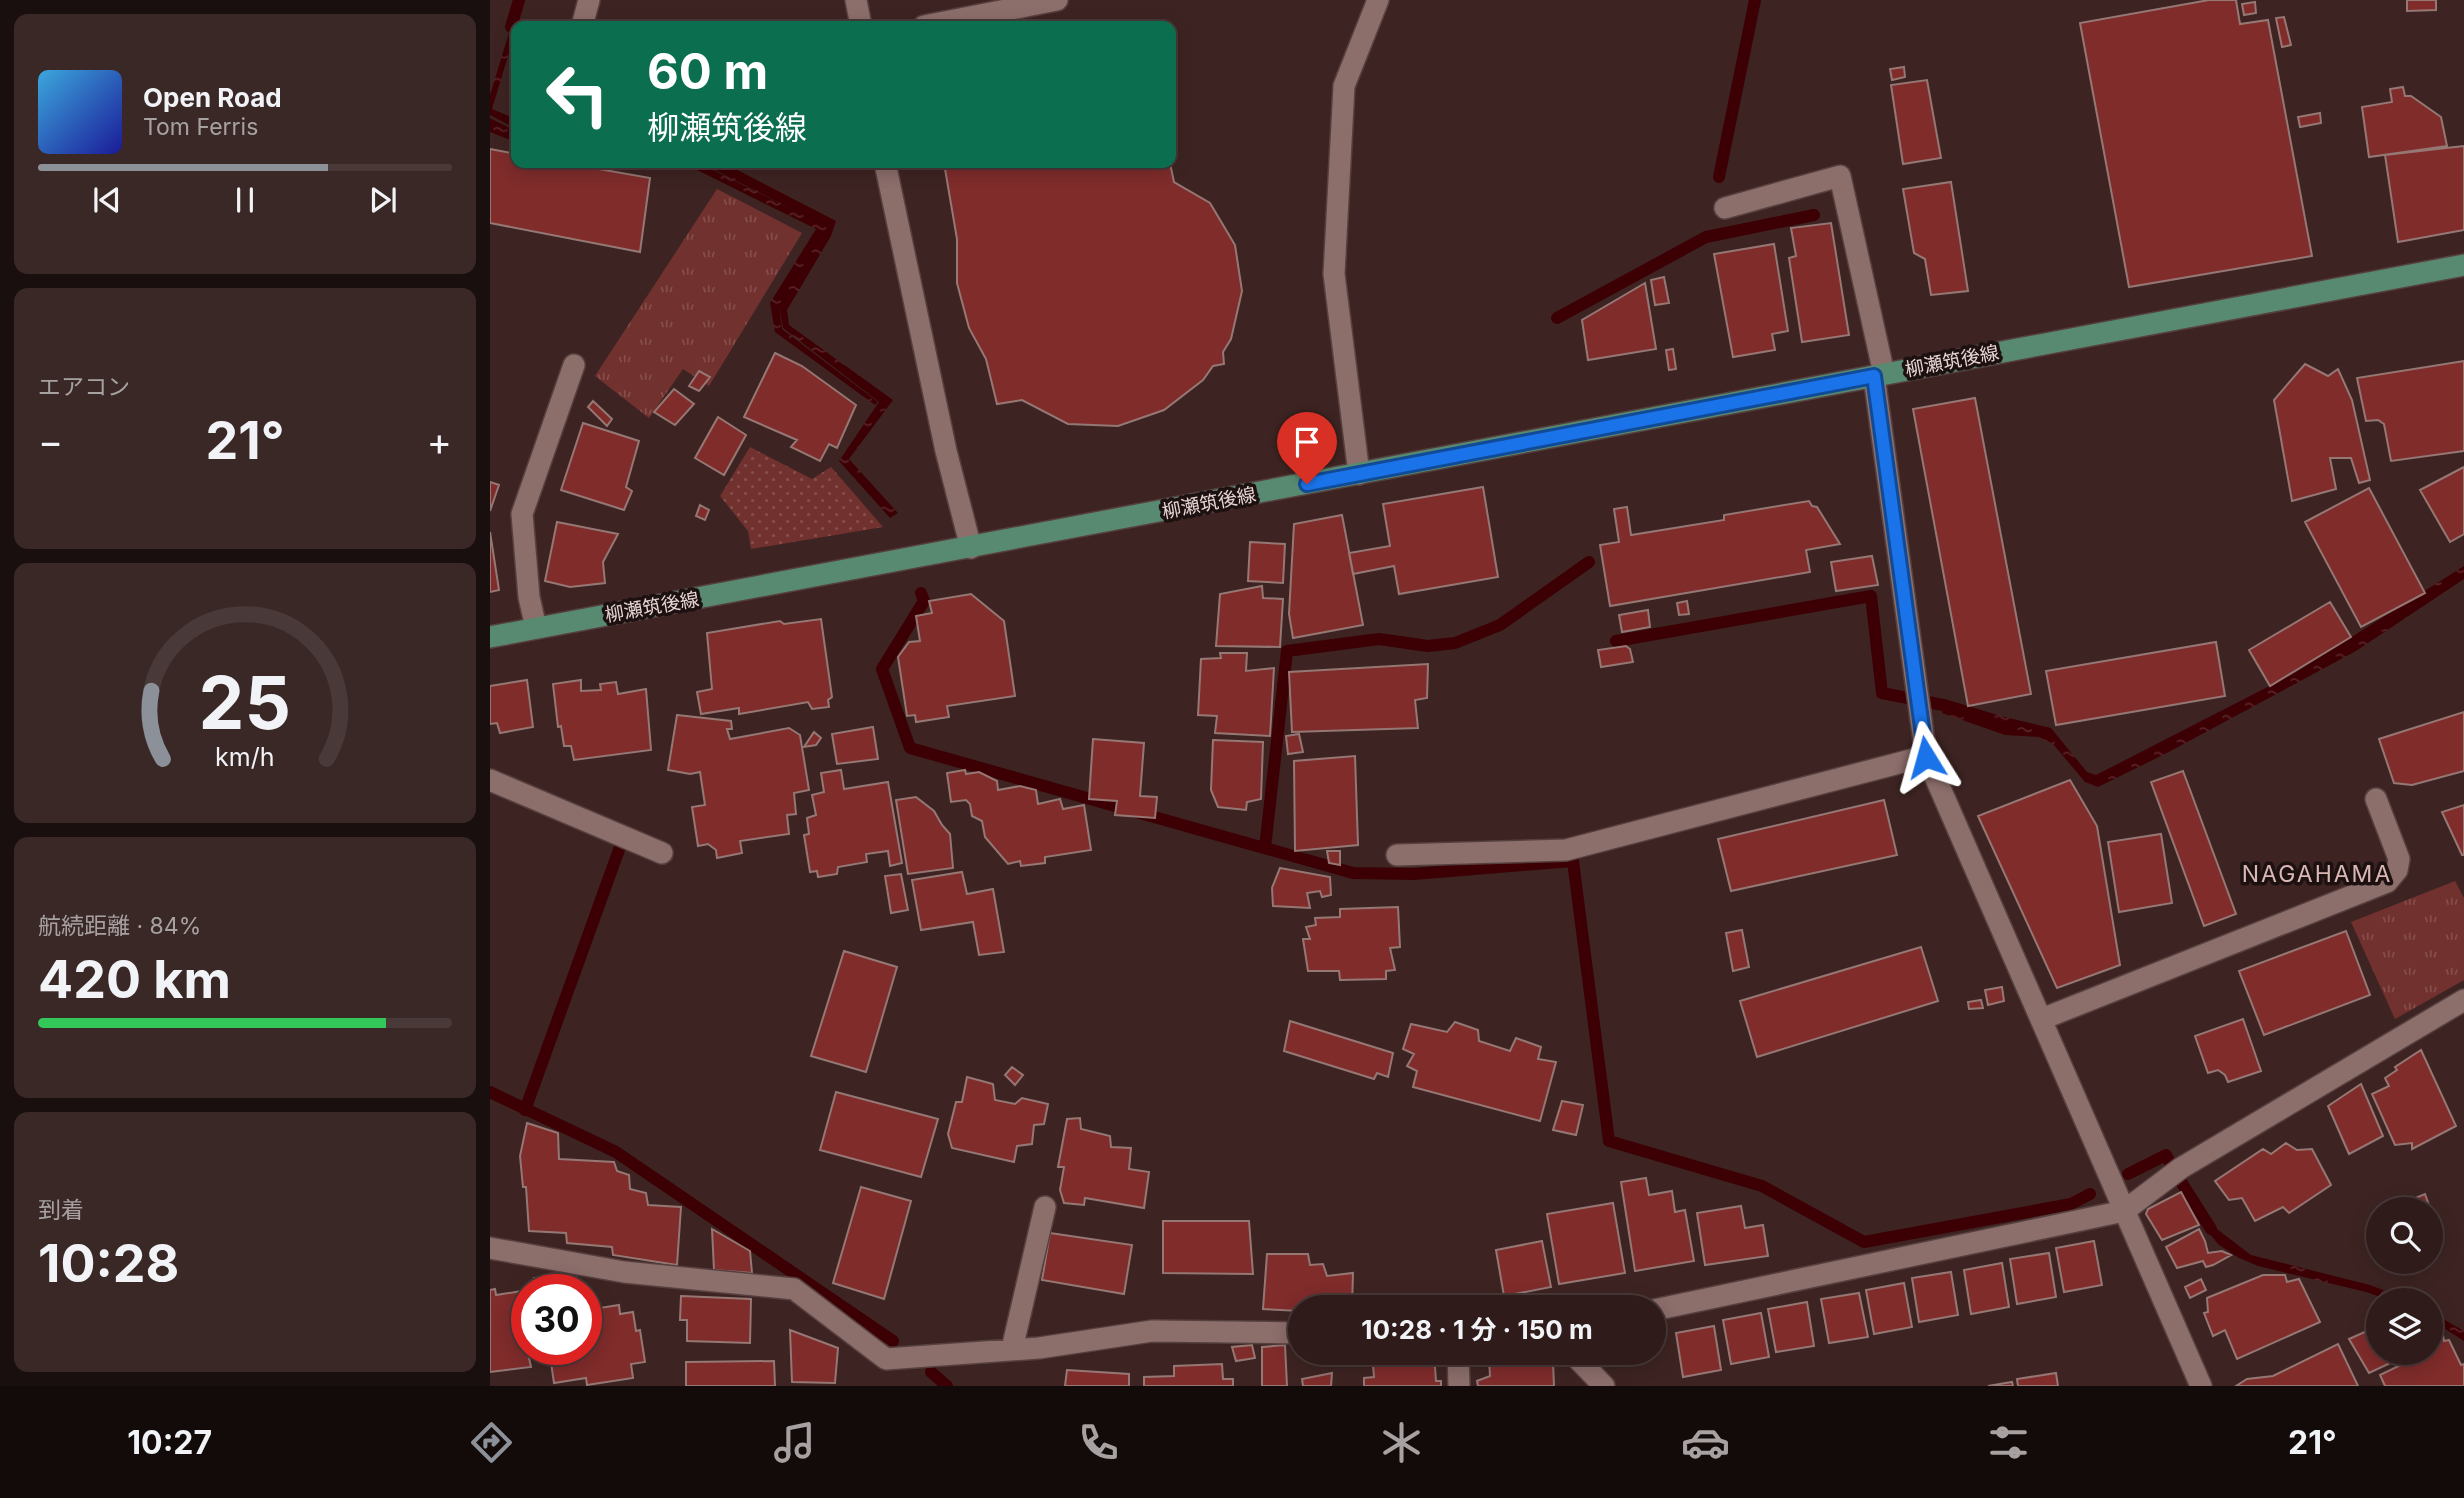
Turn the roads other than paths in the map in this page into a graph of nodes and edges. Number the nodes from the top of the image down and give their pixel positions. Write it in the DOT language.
graph roads {
  1 [pos="589,0"];
  2 [pos="856,0"];
  3 [pos="1056,0"];
  4 [pos="1378,0"];
  5 [pos="583,21"];
  6 [pos="860,21"];
  7 [pos="949,21"];
  8 [pos="886,168"];
  9 [pos="1725,208"];
  10 [pos="2464,265"];
  11 [pos="574,365"];
  12 [pos="1879,375"];
  13 [pos="1359,474"];
  14 [pos="971,548"];
  15 [pos="536,628"];
  16 [pos="490,637"];
  17 [pos="1926,757"];
  18 [pos="490,780"];
  19 [pos="2376,799"];
  20 [pos="662,853"];
  21 [pos="1397,855"];
  22 [pos="2464,1000"];
  23 [pos="2042,1019"];
  24 [pos="1045,1207"];
  25 [pos="2124,1211"];
  26 [pos="490,1248"];
  27 [pos="1666,1307"];
  28 [pos="1288,1333"];
  29 [pos="1012,1349"];
  30 [pos="1458,1365"];
  31 [pos="1584,1365"];
  32 [pos="1459,1386"];
  33 [pos="1604,1386"];
  34 [pos="2201,1386"];
  1 -- 5 [label="street"];
  2 -- 6 [label="street"];
  3 -- 7 [label="street"];
  4 -- 13 [label="street"];
  8 -- 14 [label="street"];
  9 -- 12 [label="street"];
  10 -- 12 [label="main road, 柳瀬筑後線"];
  11 -- 15 [label="street"];
  12 -- 13 [label="main road, 柳瀬筑後線"];
  12 -- 17 [label="street"];
  13 -- 14 [label="main road, 柳瀬筑後線"];
  14 -- 15 [label="main road, 柳瀬筑後線"];
  15 -- 16 [label="main road, 柳瀬筑後線"];
  17 -- 21 [label="street"];
  17 -- 23 [label="street"];
  18 -- 20 [label="street"];
  19 -- 23 [label="street"];
  22 -- 25 [label="street"];
  23 -- 25 [label="street"];
  24 -- 29 [label="street"];
  25 -- 27 [label="street"];
  25 -- 34 [label="street"];
  26 -- 29 [label="street"];
  28 -- 29 [label="street"];
  30 -- 32 [label="street"];
  31 -- 33 [label="street"];
}
